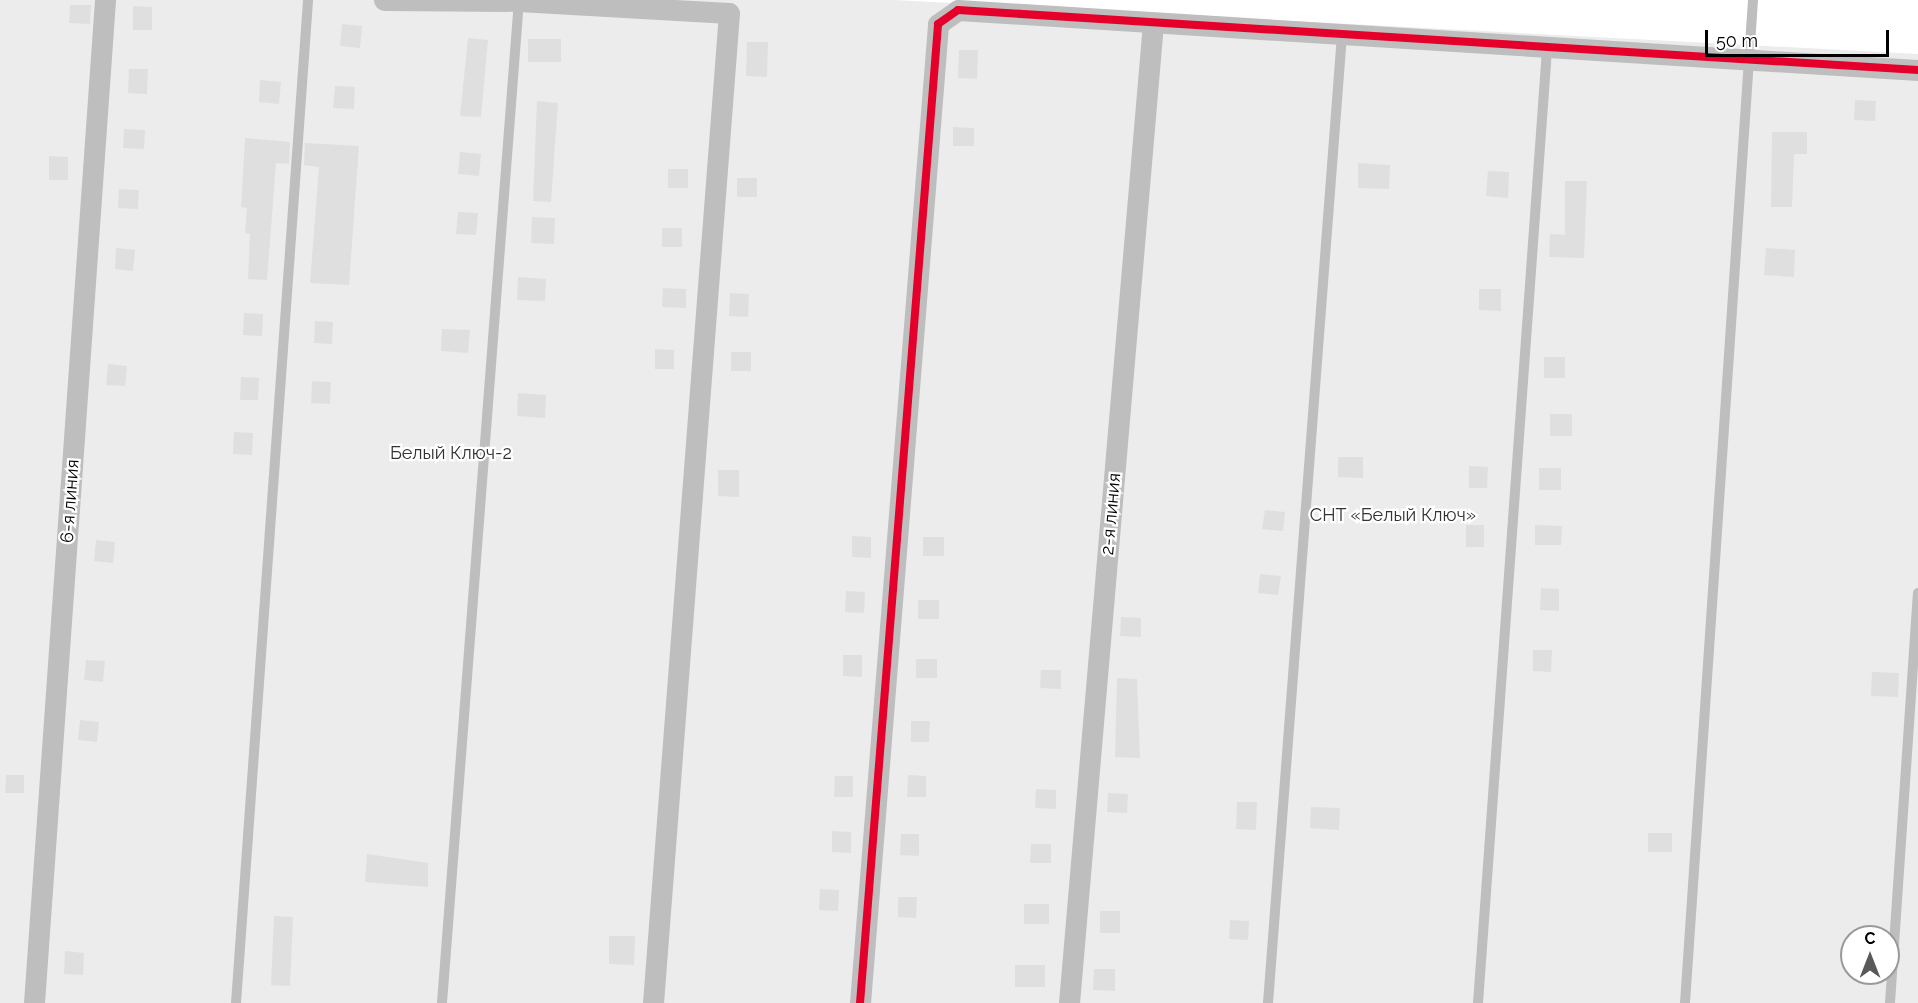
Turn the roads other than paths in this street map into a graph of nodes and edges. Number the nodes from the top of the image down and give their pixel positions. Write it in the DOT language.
graph roads {
  1 [pos="105,0"];
  2 [pos="308,0"];
  3 [pos="384,0"];
  4 [pos="1753,0"];
  5 [pos="519,1"];
  6 [pos="1153,24"];
  7 [pos="1342,35"];
  8 [pos="1547,49"];
  9 [pos="1752,60"];
  10 [pos="1918,70"];
  11 [pos="1918,593"];
  12 [pos="34,1003"];
  13 [pos="236,1003"];
  14 [pos="442,1003"];
  15 [pos="653,1003"];
  16 [pos="860,1003"];
  17 [pos="1069,1003"];
  18 [pos="1268,1003"];
  19 [pos="1478,1003"];
  20 [pos="1685,1003"];
  21 [pos="1890,1003"];
  1 -- 12 [label="street, 6-я линия"];
  2 -- 13 [label="lane"];
  3 -- 5 [label="street"];
  4 -- 9 [label="lane"];
  5 -- 14 [label="lane"];
  5 -- 15 [label="street"];
  6 -- 7 [label="street"];
  6 -- 16 [label="street"];
  6 -- 17 [label="street, 2-я линия"];
  7 -- 8 [label="street"];
  7 -- 18 [label="lane"];
  8 -- 9 [label="street"];
  8 -- 19 [label="lane"];
  9 -- 10 [label="street"];
  9 -- 20 [label="lane"];
  11 -- 21 [label="lane"];
}
